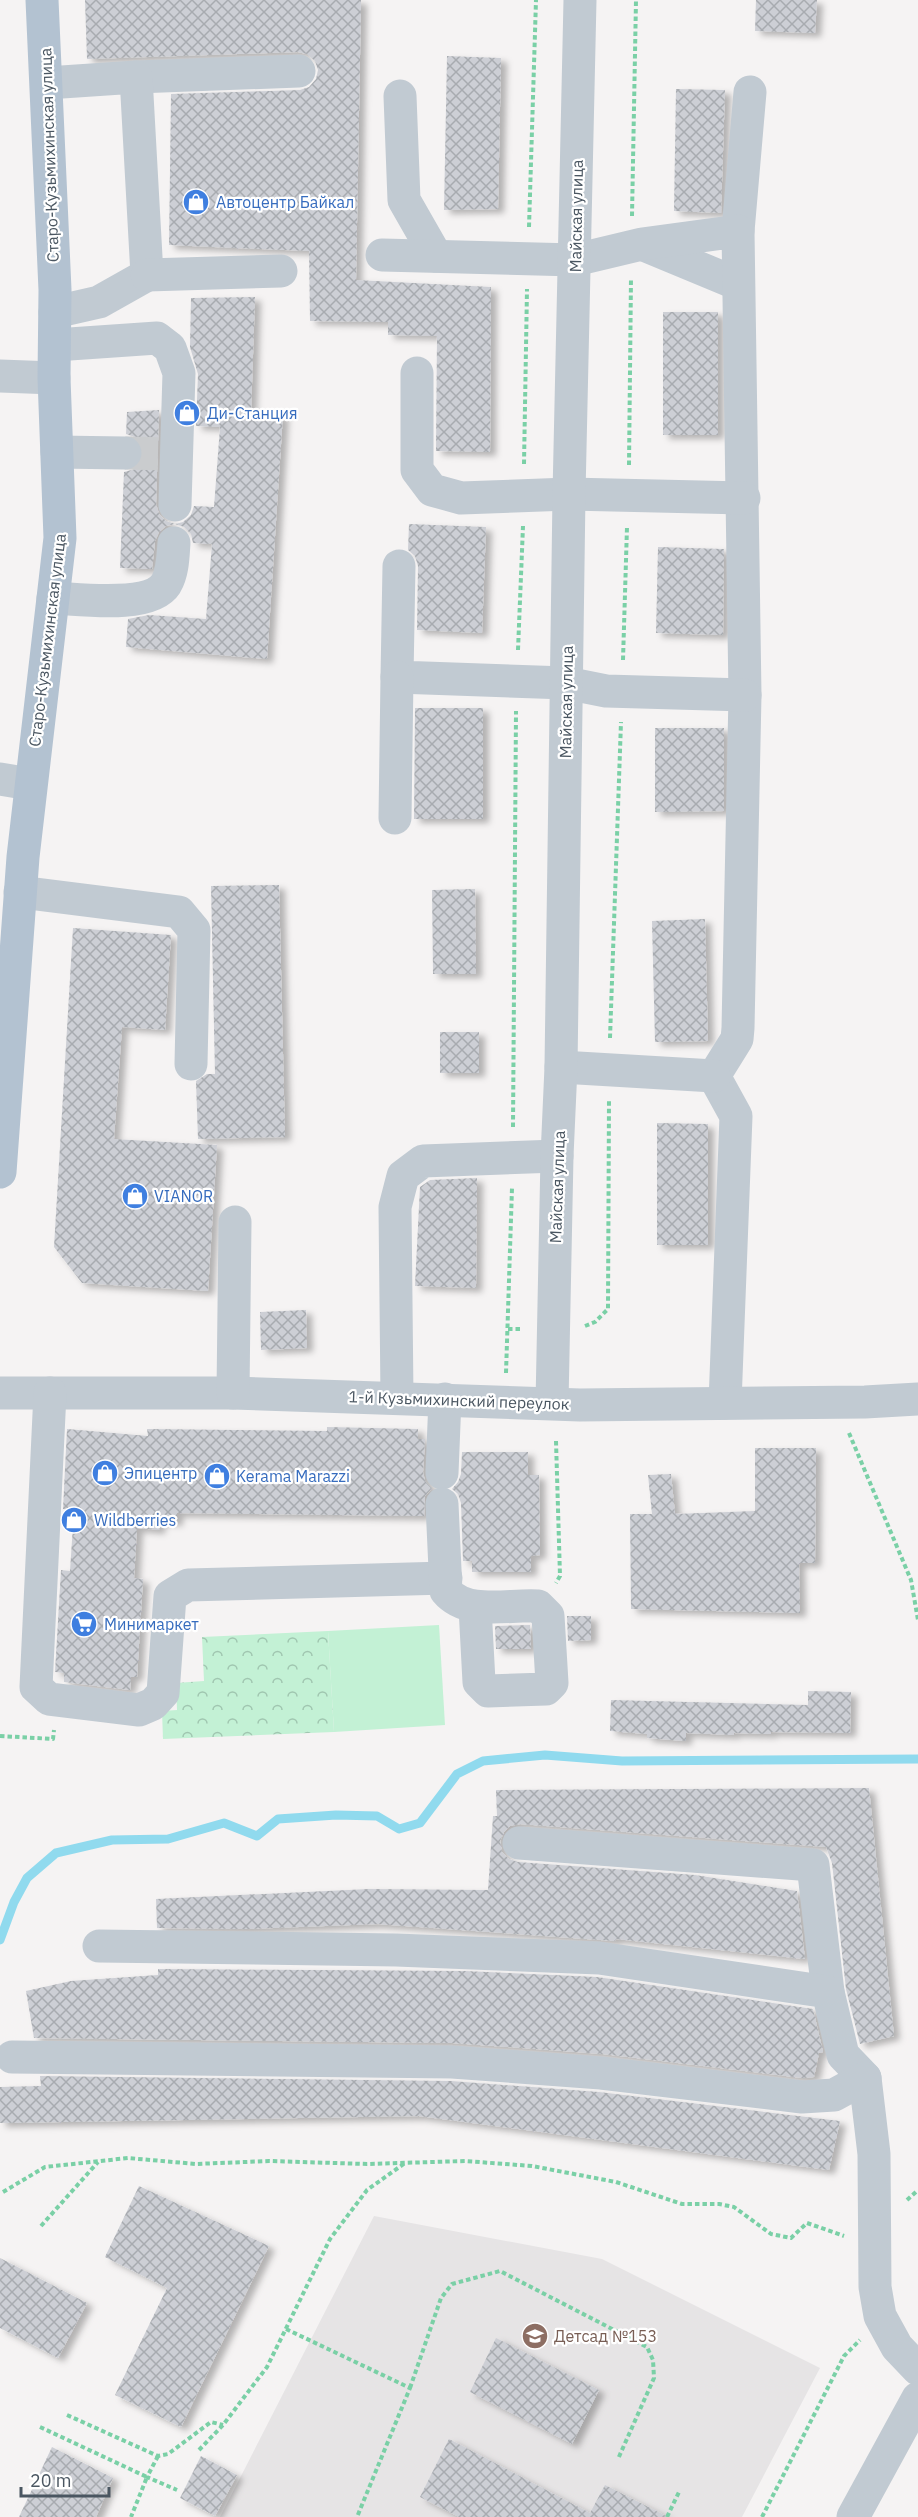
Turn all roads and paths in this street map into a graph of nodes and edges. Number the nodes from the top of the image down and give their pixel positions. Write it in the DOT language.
graph roads {
  1 [pos="42,0"];
  2 [pos="580,0"];
  3 [pos="299,71"];
  4 [pos="136,77"];
  5 [pos="46,83"];
  6 [pos="750,92"];
  7 [pos="400,96"];
  8 [pos="738,231"];
  9 [pos="642,244"];
  10 [pos="382,255"];
  11 [pos="436,256"];
  12 [pos="575,260"];
  13 [pos="281,270"];
  14 [pos="147,275"];
  15 [pos="738,284"];
  16 [pos="55,312"];
  17 [pos="55,345"];
  18 [pos="417,373"];
  19 [pos="0,376"];
  20 [pos="54,378"];
  21 [pos="57,453"];
  22 [pos="125,453"];
  23 [pos="569,494"];
  24 [pos="744,498"];
  25 [pos="175,504"];
  26 [pos="174,543"];
  27 [pos="399,566"];
  28 [pos="53,598"];
  29 [pos="397,677"];
  30 [pos="566,683"];
  31 [pos="745,695"];
  32 [pos="15,782"];
  33 [pos="395,818"];
  34 [pos="20,892"];
  35 [pos="192,1064"];
  36 [pos="4,1066"];
  37 [pos="561,1067"];
  38 [pos="714,1076"];
  39 [pos="556,1156"];
  40 [pos="0,1172"];
  41 [pos="235,1222"];
  42 [pos="0,1393"];
  43 [pos="50,1393"];
  44 [pos="233,1393"];
  45 [pos="397,1397"];
  46 [pos="445,1399"];
  47 [pos="918,1399"];
  48 [pos="552,1403"];
  49 [pos="725,1403"];
  50 [pos="848,1430"];
  51 [pos="556,1441"];
  52 [pos="446,1578"];
  53 [pos="538,1606"];
  54 [pos="475,1607"];
  55 [pos="918,1620"];
  56 [pos="0,1736"];
  57 [pos="53,1739"];
  58 [pos="519,1843"];
  59 [pos="99,1946"];
  60 [pos="828,1992"];
  61 [pos="12,2057"];
  62 [pos="865,2078"];
  63 [pos="99,2161"];
  64 [pos="406,2163"];
  65 [pos="3,2192"];
  66 [pos="41,2226"];
  67 [pos="873,2247"];
  68 [pos="286,2329"];
  69 [pos="868,2346"];
  70 [pos="918,2369"];
  71 [pos="410,2388"];
  72 [pos="918,2398"];
  73 [pos="67,2415"];
  74 [pos="223,2425"];
  75 [pos="40,2427"];
  76 [pos="198,2450"];
  77 [pos="158,2456"];
  78 [pos="618,2459"];
  79 [pos="147,2477"];
  80 [pos="177,2490"];
  81 [pos="680,2490"];
  82 [pos="131,2517"];
  83 [pos="357,2517"];
  84 [pos="667,2517"];
  85 [pos="762,2517"];
  86 [pos="853,2517"];
  1 -- 5 [label="main road, Старо-Кузьмихинская улица"];
  2 -- 12 [label="street, Майская улица"];
  3 -- 4 [label="street"];
  4 -- 5 [label="street"];
  4 -- 14 [label="street"];
  5 -- 16 [label="main road, Старо-Кузьмихинская улица"];
  6 -- 8 [label="street"];
  7 -- 11 [label="street"];
  8 -- 9 [label="street"];
  8 -- 15 [label="street"];
  9 -- 12 [label="street"];
  9 -- 15 [label="street"];
  10 -- 11 [label="street"];
  11 -- 12 [label="street"];
  12 -- 23 [label="street, Майская улица"];
  13 -- 14 [label="street"];
  14 -- 16 [label="street"];
  15 -- 24 [label="street"];
  16 -- 17 [label="main road, Старо-Кузьмихинская улица"];
  17 -- 20 [label="main road, Старо-Кузьмихинская улица"];
  17 -- 25 [label="street"];
  18 -- 23 [label="street"];
  19 -- 20 [label="street"];
  20 -- 21 [label="main road, Старо-Кузьмихинская улица"];
  21 -- 22 [label="street"];
  21 -- 28 [label="main road, Старо-Кузьмихинская улица"];
  23 -- 24 [label="street"];
  23 -- 30 [label="street, Майская улица"];
  24 -- 31 [label="street"];
  26 -- 28 [label="street"];
  27 -- 29 [label="street"];
  28 -- 32 [label="main road, Старо-Кузьмихинская улица"];
  29 -- 30 [label="street"];
  29 -- 33 [label="street"];
  30 -- 31 [label="street"];
  30 -- 37 [label="street, Майская улица"];
  31 -- 38 [label="street"];
  32 -- 34 [label="main road, Старо-Кузьмихинская улица"];
  34 -- 35 [label="street"];
  34 -- 36 [label="main road, Старо-Кузьмихинская улица"];
  36 -- 40 [label="main road, Старо-Кузьмихинская улица"];
  37 -- 38 [label="street"];
  37 -- 39 [label="street, Майская улица"];
  38 -- 49 [label="street"];
  39 -- 45 [label="street"];
  39 -- 48 [label="street, Майская улица"];
  41 -- 44 [label="street"];
  42 -- 43 [label="street, 1-й Кузьмихинский переулок"];
  43 -- 44 [label="street, 1-й Кузьмихинский переулок"];
  43 -- 52 [label="street"];
  44 -- 45 [label="street, 1-й Кузьмихинский переулок"];
  45 -- 46 [label="street, 1-й Кузьмихинский переулок"];
  46 -- 48 [label="street, 1-й Кузьмихинский переулок"];
  46 -- 52 [label="street"];
  47 -- 49 [label="street, 1-й Кузьмихинский переулок"];
  48 -- 49 [label="street, 1-й Кузьмихинский переулок"];
  50 -- 55 [label="path"];
  51 -- 53 [label="path"];
  52 -- 54 [label="street"];
  53 -- 54 [label="street"];
  53 -- 54 [label="street"];
  56 -- 57 [label="path"];
  58 -- 60 [label="street"];
  59 -- 60 [label="street"];
  60 -- 62 [label="street"];
  61 -- 62 [label="street"];
  62 -- 67 [label="street"];
  63 -- 64 [label="path"];
  63 -- 65 [label="path"];
  63 -- 66 [label="path"];
  64 -- 67 [label="path"];
  64 -- 68 [label="path"];
  67 -- 70 [label="street"];
  68 -- 71 [label="path"];
  68 -- 74 [label="path"];
  69 -- 85 [label="path"];
  71 -- 78 [label="path"];
  71 -- 83 [label="path"];
  72 -- 86 [label="street"];
  73 -- 77 [label="path"];
  74 -- 76 [label="path"];
  74 -- 77 [label="path"];
  75 -- 79 [label="path"];
  77 -- 79 [label="path"];
  79 -- 80 [label="path"];
  79 -- 82 [label="path"];
  81 -- 84 [label="path"];
}
